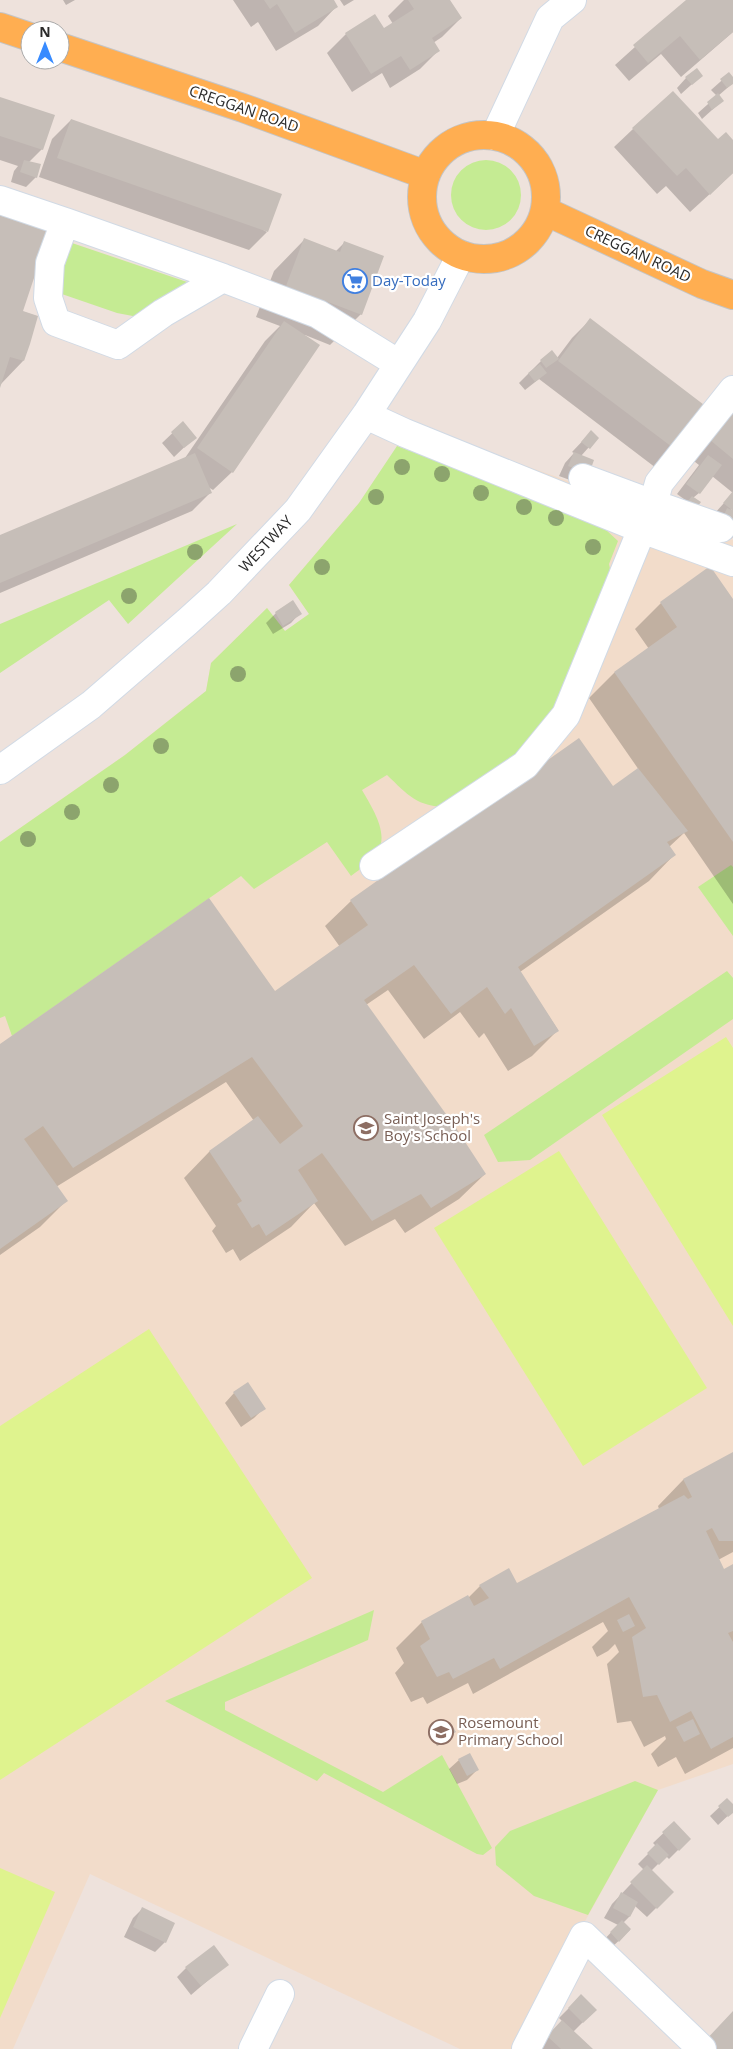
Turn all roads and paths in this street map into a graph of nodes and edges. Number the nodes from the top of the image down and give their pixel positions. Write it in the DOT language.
graph roads {
  1 [pos="572,0"];
  2 [pos="0,27"];
  3 [pos="20,34"];
  4 [pos="70,50"];
  5 [pos="495,136"];
  6 [pos="426,175"];
  7 [pos="0,200"];
  8 [pos="544,212"];
  9 [pos="65,222"];
  10 [pos="461,255"];
  11 [pos="223,278"];
  12 [pos="733,295"];
  13 [pos="400,364"];
  14 [pos="733,390"];
  15 [pos="366,415"];
  16 [pos="582,478"];
  17 [pos="653,504"];
  18 [pos="721,528"];
  19 [pos="642,529"];
  20 [pos="733,562"];
  21 [pos="0,770"];
  22 [pos="374,866"];
  23 [pos="280,1994"];
  24 [pos="253,2049"];
  25 [pos="526,2049"];
  26 [pos="702,2049"];
  1 -- 5 [label="street"];
  2 -- 3 [label="main road"];
  4 -- 6 [label="main road, CREGGAN ROAD"];
  5 -- 6 [label="main road"];
  5 -- 8 [label="main road"];
  6 -- 10 [label="main road"];
  7 -- 9 [label="street"];
  8 -- 10 [label="main road"];
  8 -- 12 [label="main road, CREGGAN ROAD"];
  9 -- 11 [label="street"];
  9 -- 11 [label="street"];
  10 -- 13 [label="street, WESTWAY"];
  11 -- 13 [label="street"];
  13 -- 15 [label="street, WESTWAY"];
  14 -- 17 [label="street"];
  15 -- 19 [label="street"];
  15 -- 21 [label="street, WESTWAY"];
  16 -- 17 [label="street"];
  17 -- 18 [label="street"];
  19 -- 20 [label="street"];
  19 -- 22 [label="street"];
  23 -- 24 [label="street"];
  25 -- 26 [label="street"];
}
